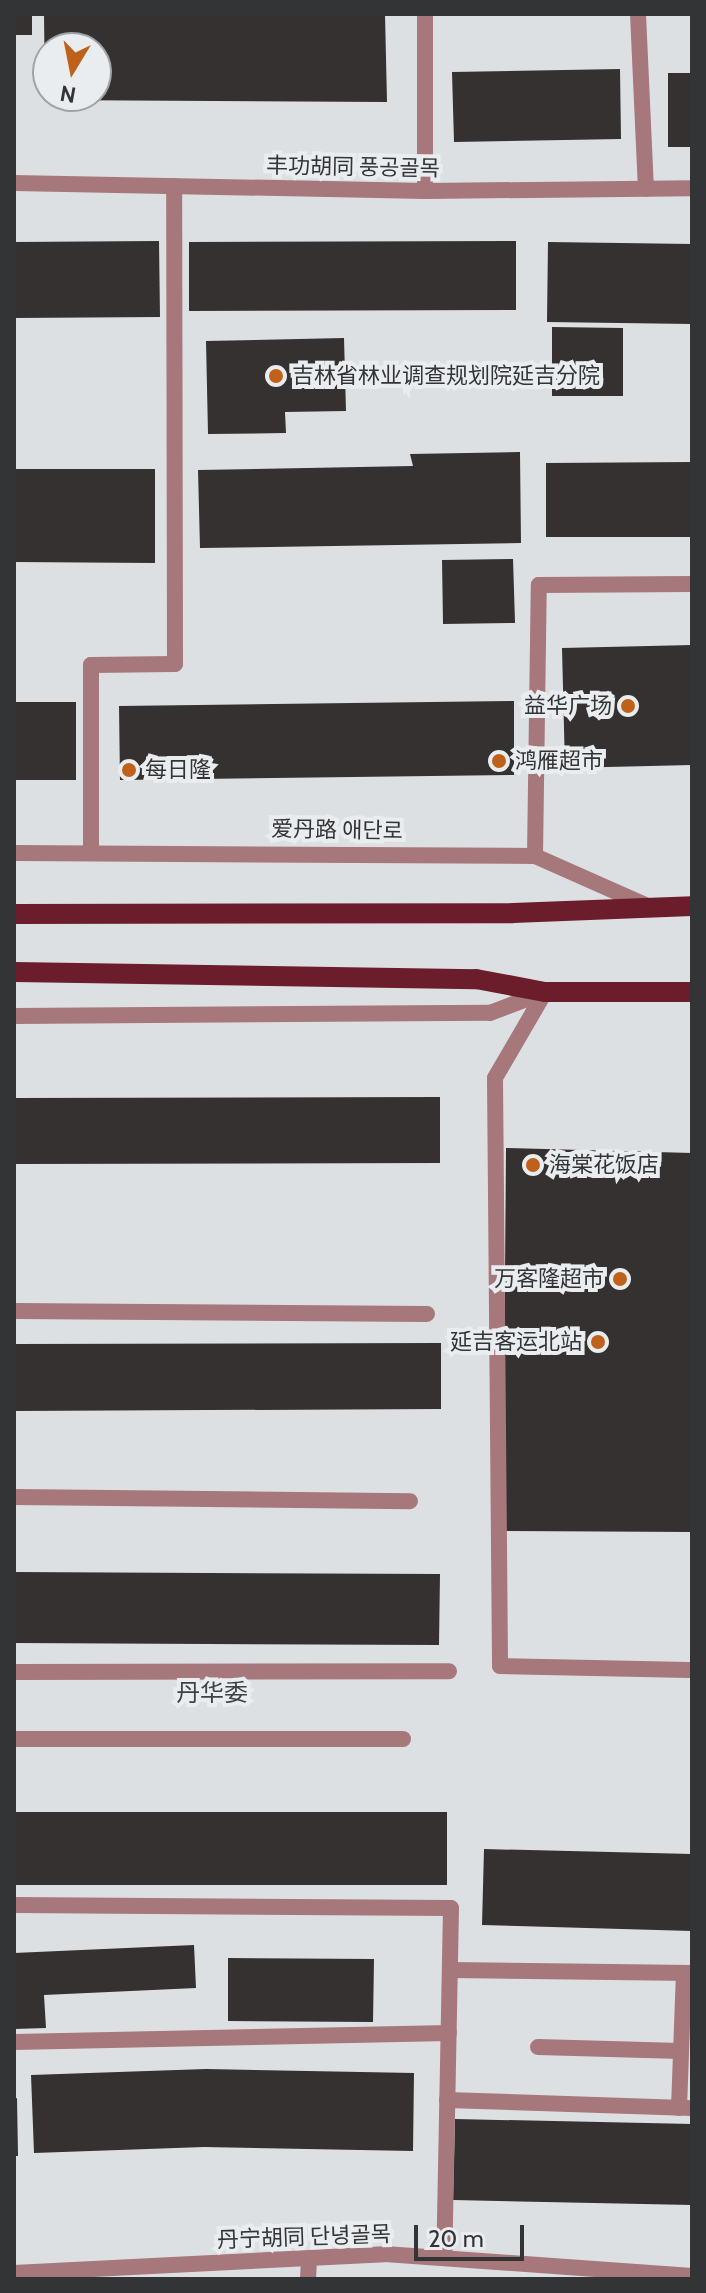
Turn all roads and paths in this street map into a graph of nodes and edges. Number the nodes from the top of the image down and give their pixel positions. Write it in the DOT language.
graph roads {
  1 [pos="425,14"];
  2 [pos="638,14"];
  3 [pos="14,183"];
  4 [pos="174,186"];
  5 [pos="692,188"];
  6 [pos="646,189"];
  7 [pos="425,191"];
  8 [pos="692,584"];
  9 [pos="91,852"];
  10 [pos="14,853"];
  11 [pos="535,856"];
  12 [pos="648,906"];
  13 [pos="692,906"];
  14 [pos="14,914"];
  15 [pos="14,972"];
  16 [pos="545,992"];
  17 [pos="692,992"];
  18 [pos="14,1016"];
  19 [pos="14,1311"];
  20 [pos="427,1314"];
  21 [pos="14,1497"];
  22 [pos="410,1501"];
  23 [pos="689,1670"];
  24 [pos="449,1671"];
  25 [pos="14,1672"];
  26 [pos="14,1739"];
  27 [pos="403,1739"];
  28 [pos="14,1905"];
  29 [pos="450,1970"];
  30 [pos="688,1973"];
  31 [pos="449,2033"];
  32 [pos="14,2042"];
  33 [pos="538,2047"];
  34 [pos="681,2051"];
  35 [pos="447,2100"];
  36 [pos="686,2108"];
  37 [pos="309,2258"];
  38 [pos="444,2258"];
  39 [pos="14,2273"];
  40 [pos="692,2276"];
  41 [pos="308,2279"];
  1 -- 7 [label="street"];
  2 -- 6 [label="street"];
  3 -- 4 [label="street, 丰功胡同 풍공골목"];
  4 -- 7 [label="street, 丰功胡同 풍공골목"];
  4 -- 9 [label="street"];
  5 -- 6 [label="street, 丰功胡同 풍공골목"];
  6 -- 7 [label="street, 丰功胡同 풍공골목"];
  8 -- 11 [label="street"];
  9 -- 10 [label="street, 爱丹路 애단로"];
  9 -- 11 [label="street, 爱丹路 애단로"];
  11 -- 12 [label="street, 爱丹路 애단로"];
  12 -- 13 [label="main road, 爱丹路 애단로"];
  12 -- 14 [label="main road, 爱丹路 애단로"];
  15 -- 16 [label="main road"];
  16 -- 17 [label="main road"];
  16 -- 18 [label="street"];
  16 -- 23 [label="street"];
  19 -- 20 [label="street"];
  21 -- 22 [label="street"];
  24 -- 25 [label="street"];
  26 -- 27 [label="street"];
  28 -- 29 [label="street"];
  29 -- 30 [label="street"];
  29 -- 31 [label="street"];
  30 -- 34 [label="street"];
  31 -- 32 [label="street"];
  31 -- 35 [label="street"];
  33 -- 34 [label="street"];
  34 -- 36 [label="street"];
  35 -- 36 [label="street"];
  35 -- 38 [label="street"];
  37 -- 38 [label="street, 丹宁胡同 단녕골목"];
  37 -- 39 [label="street, 丹宁胡同 단녕골목"];
  37 -- 41 [label="street"];
  38 -- 40 [label="street, 丹宁胡同 단녕골목"];
}
